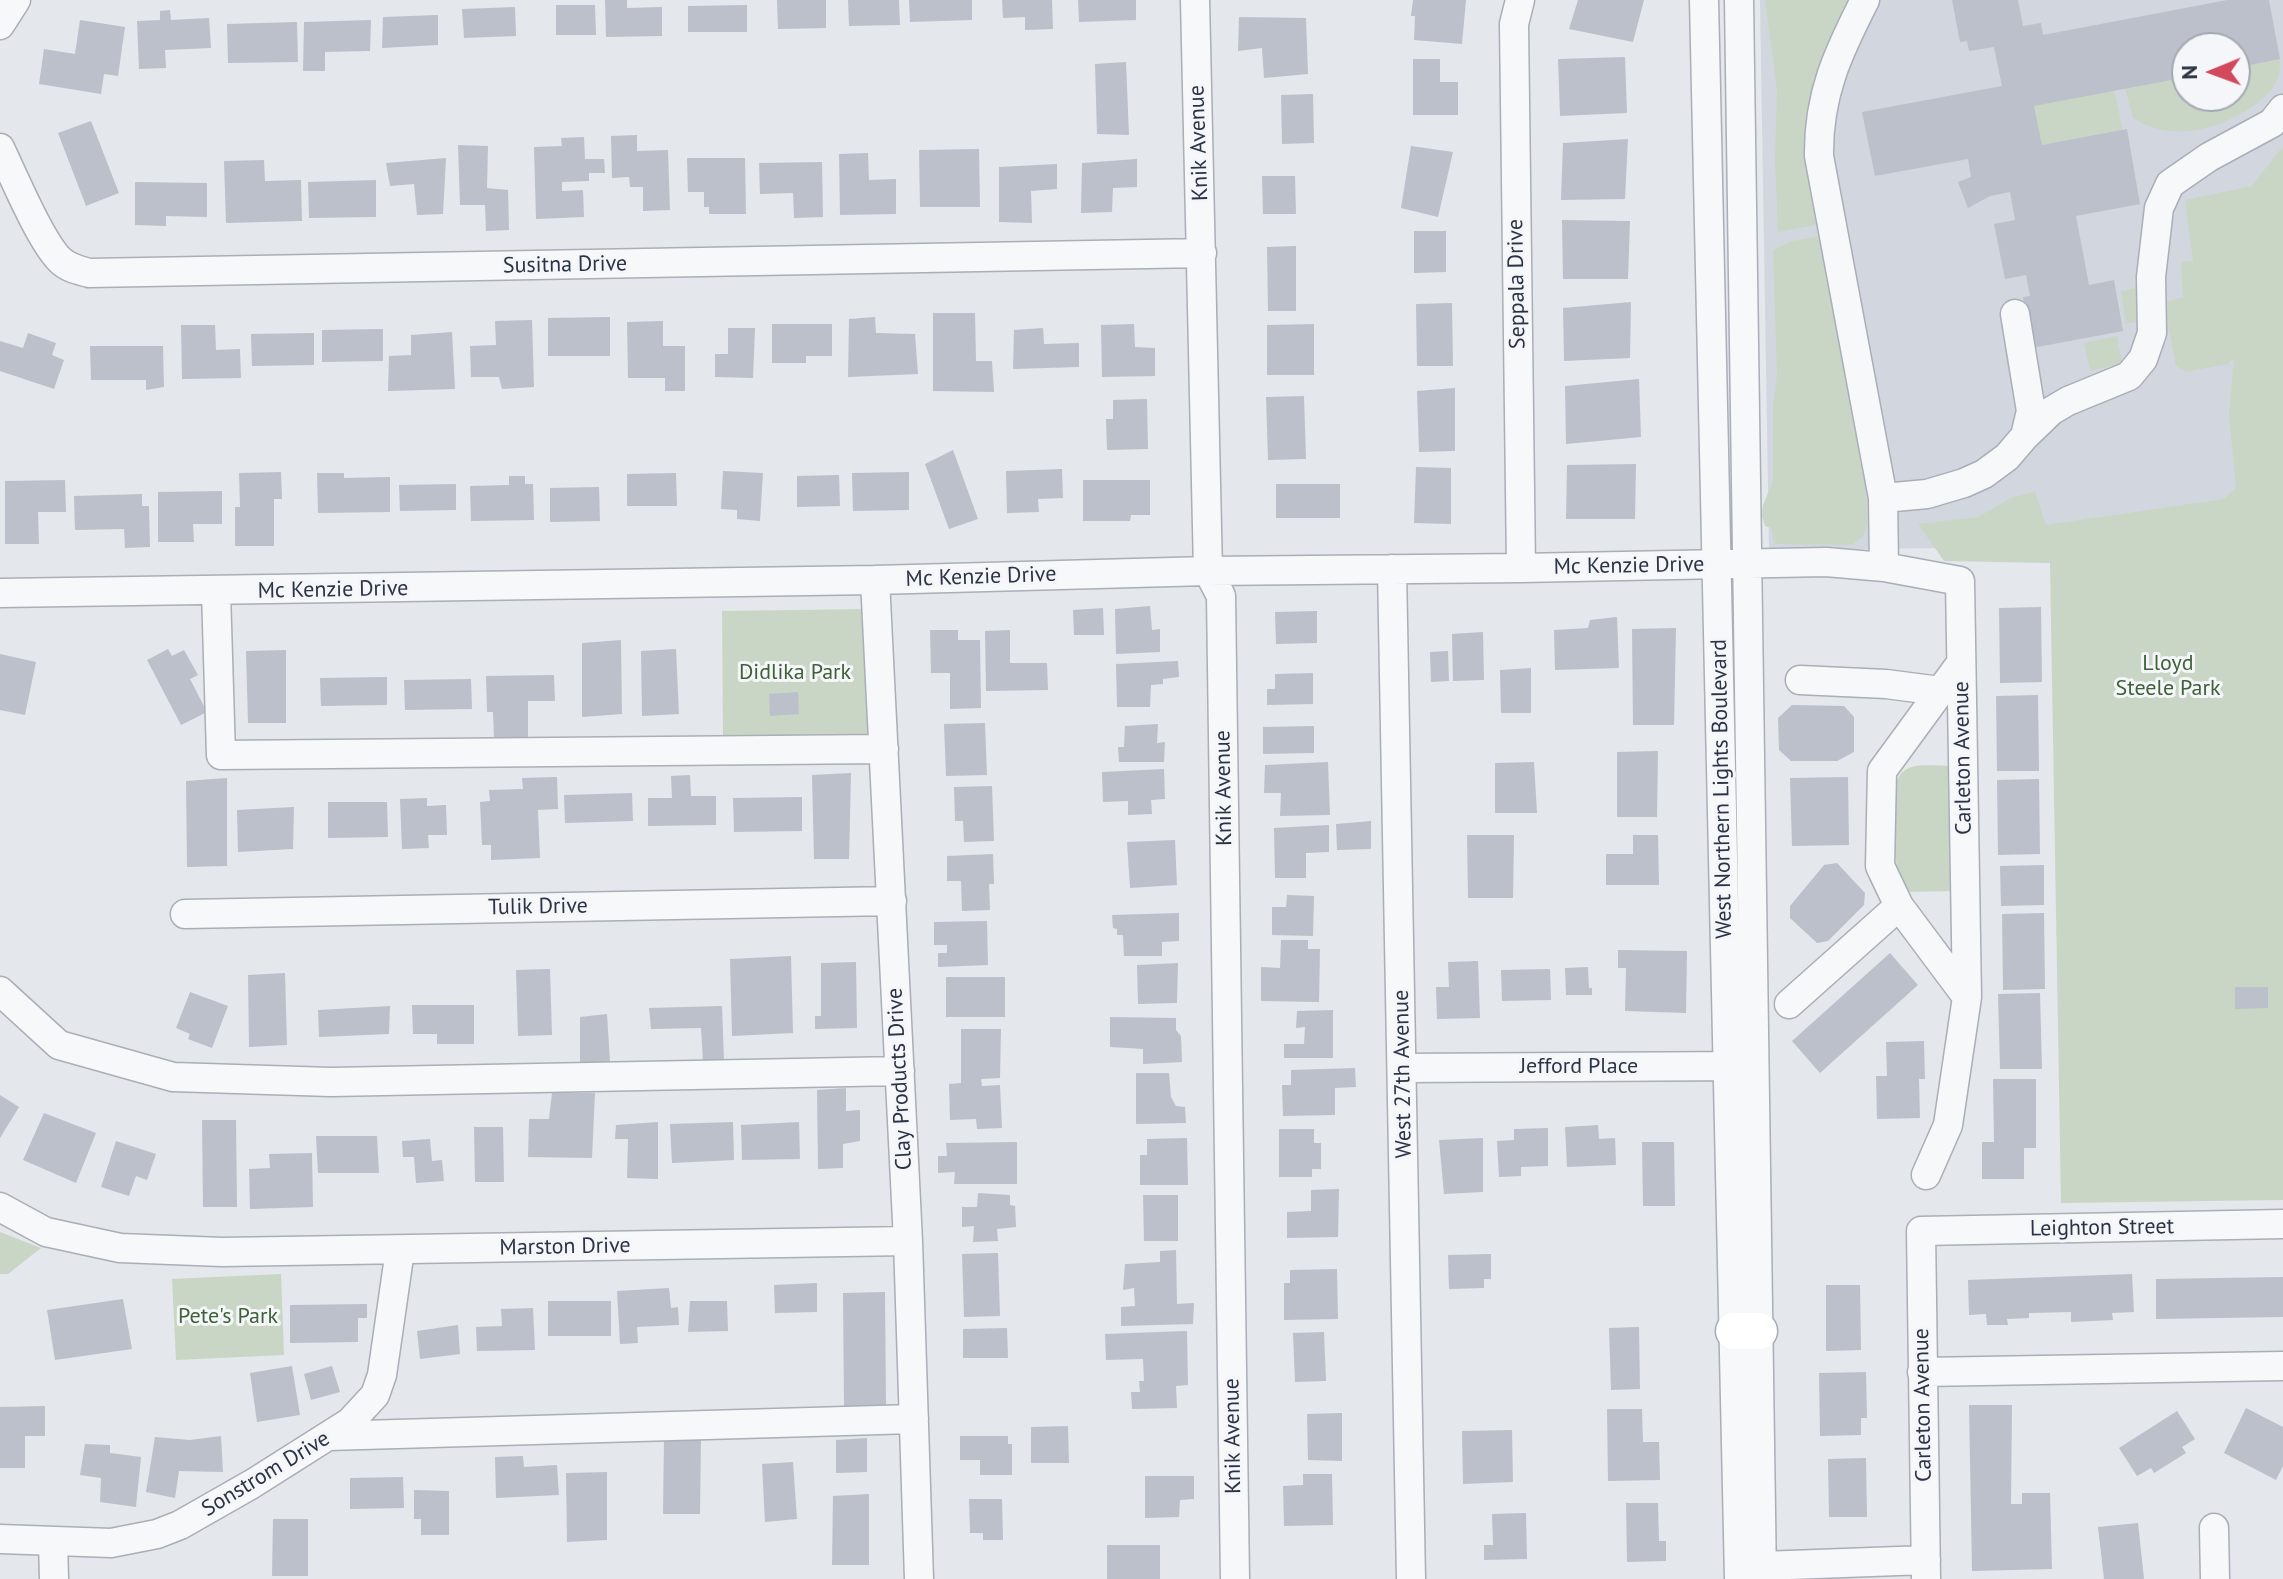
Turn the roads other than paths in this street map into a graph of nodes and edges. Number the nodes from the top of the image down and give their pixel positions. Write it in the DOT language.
graph roads {
  1 [pos="16,0"];
  2 [pos="1195,0"];
  3 [pos="1520,0"];
  4 [pos="1704,0"];
  5 [pos="1739,0"];
  6 [pos="1865,0"];
  7 [pos="0,25"];
  8 [pos="2283,109"];
  9 [pos="0,148"];
  10 [pos="1202,253"];
  11 [pos="2015,314"];
  12 [pos="2025,436"];
  13 [pos="1883,498"];
  14 [pos="1748,564"];
  15 [pos="1717,565"];
  16 [pos="1884,567"];
  17 [pos="1521,568"];
  18 [pos="1392,569"];
  19 [pos="1208,571"];
  20 [pos="875,580"];
  21 [pos="1960,581"];
  22 [pos="216,592"];
  23 [pos="0,593"];
  24 [pos="1961,663"];
  25 [pos="1800,680"];
  26 [pos="1940,691"];
  27 [pos="884,749"];
  28 [pos="892,901"];
  29 [pos="1899,906"];
  30 [pos="185,914"];
  31 [pos="0,991"];
  32 [pos="1967,997"];
  33 [pos="1789,1004"];
  34 [pos="1741,1066"];
  35 [pos="1403,1068"];
  36 [pos="900,1071"];
  37 [pos="1926,1175"];
  38 [pos="0,1207"];
  39 [pos="2283,1224"];
  40 [pos="1921,1231"];
  41 [pos="908,1241"];
  42 [pos="400,1250"];
  43 [pos="2283,1366"];
  44 [pos="1922,1372"];
  45 [pos="914,1419"];
  46 [pos="328,1436"];
  47 [pos="2214,1528"];
  48 [pos="0,1539"];
  49 [pos="53,1542"];
  50 [pos="1926,1569"];
  51 [pos="1754,1575"];
  52 [pos="54,1579"];
  53 [pos="919,1579"];
  54 [pos="1235,1579"];
  55 [pos="1411,1579"];
  56 [pos="2215,1579"];
  1 -- 7 [label="street"];
  2 -- 10 [label="street, Knik Avenue"];
  3 -- 17 [label="street, Seppala Drive"];
  4 -- 15 [label="street, West Northern Lights Boulevard"];
  5 -- 14 [label="street, West Northern Lights Boulevard"];
  6 -- 13 [label="street"];
  8 -- 12 [label="street"];
  9 -- 10 [label="street, Susitna Drive"];
  10 -- 19 [label="street, Knik Avenue"];
  11 -- 12 [label="street"];
  12 -- 13 [label="street"];
  13 -- 16 [label="street"];
  14 -- 15 [label="street, Mc Kenzie Drive"];
  14 -- 16 [label="street, Mc Kenzie Drive"];
  14 -- 34 [label="street, West Northern Lights Boulevard"];
  15 -- 17 [label="street, Mc Kenzie Drive"];
  15 -- 34 [label="street, West Northern Lights Boulevard"];
  16 -- 21 [label="street, Mc Kenzie Drive"];
  17 -- 18 [label="street, Mc Kenzie Drive"];
  18 -- 19 [label="street, Mc Kenzie Drive"];
  18 -- 35 [label="street, West 27th Avenue"];
  19 -- 20 [label="street, Mc Kenzie Drive"];
  19 -- 54 [label="street, Knik Avenue"];
  20 -- 22 [label="street, Mc Kenzie Drive"];
  20 -- 27 [label="street, Clay Products Drive"];
  21 -- 24 [label="street, Carleton Avenue"];
  22 -- 23 [label="street, Mc Kenzie Drive"];
  22 -- 27 [label="street"];
  24 -- 26 [label="street, Carleton Avenue"];
  24 -- 32 [label="street, Carleton Avenue"];
  25 -- 26 [label="street"];
  26 -- 29 [label="street, Carleton Avenue"];
  27 -- 28 [label="street, Clay Products Drive"];
  28 -- 30 [label="street, Tulik Drive"];
  28 -- 36 [label="street, Clay Products Drive"];
  29 -- 32 [label="street, Carleton Avenue"];
  29 -- 33 [label="street"];
  31 -- 36 [label="street"];
  32 -- 37 [label="street, Carleton Avenue"];
  34 -- 35 [label="street, Jefford Place"];
  34 -- 51 [label="street, West Northern Lights Boulevard"];
  35 -- 55 [label="street, West 27th Avenue"];
  36 -- 41 [label="street, Clay Products Drive"];
  38 -- 42 [label="street, Marston Drive"];
  39 -- 40 [label="street, Leighton Street"];
  40 -- 44 [label="street, Carleton Avenue"];
  41 -- 42 [label="street, Marston Drive"];
  41 -- 45 [label="street, Clay Products Drive"];
  42 -- 46 [label="street, Sonstrom Drive"];
  43 -- 44 [label="street"];
  44 -- 50 [label="street, Carleton Avenue"];
  45 -- 46 [label="street"];
  45 -- 53 [label="street, Clay Products Drive"];
  46 -- 49 [label="street, Sonstrom Drive"];
  47 -- 56 [label="street"];
  48 -- 49 [label="street, Sonstrom Drive"];
  49 -- 52 [label="street"];
  50 -- 51 [label="street"];
}
